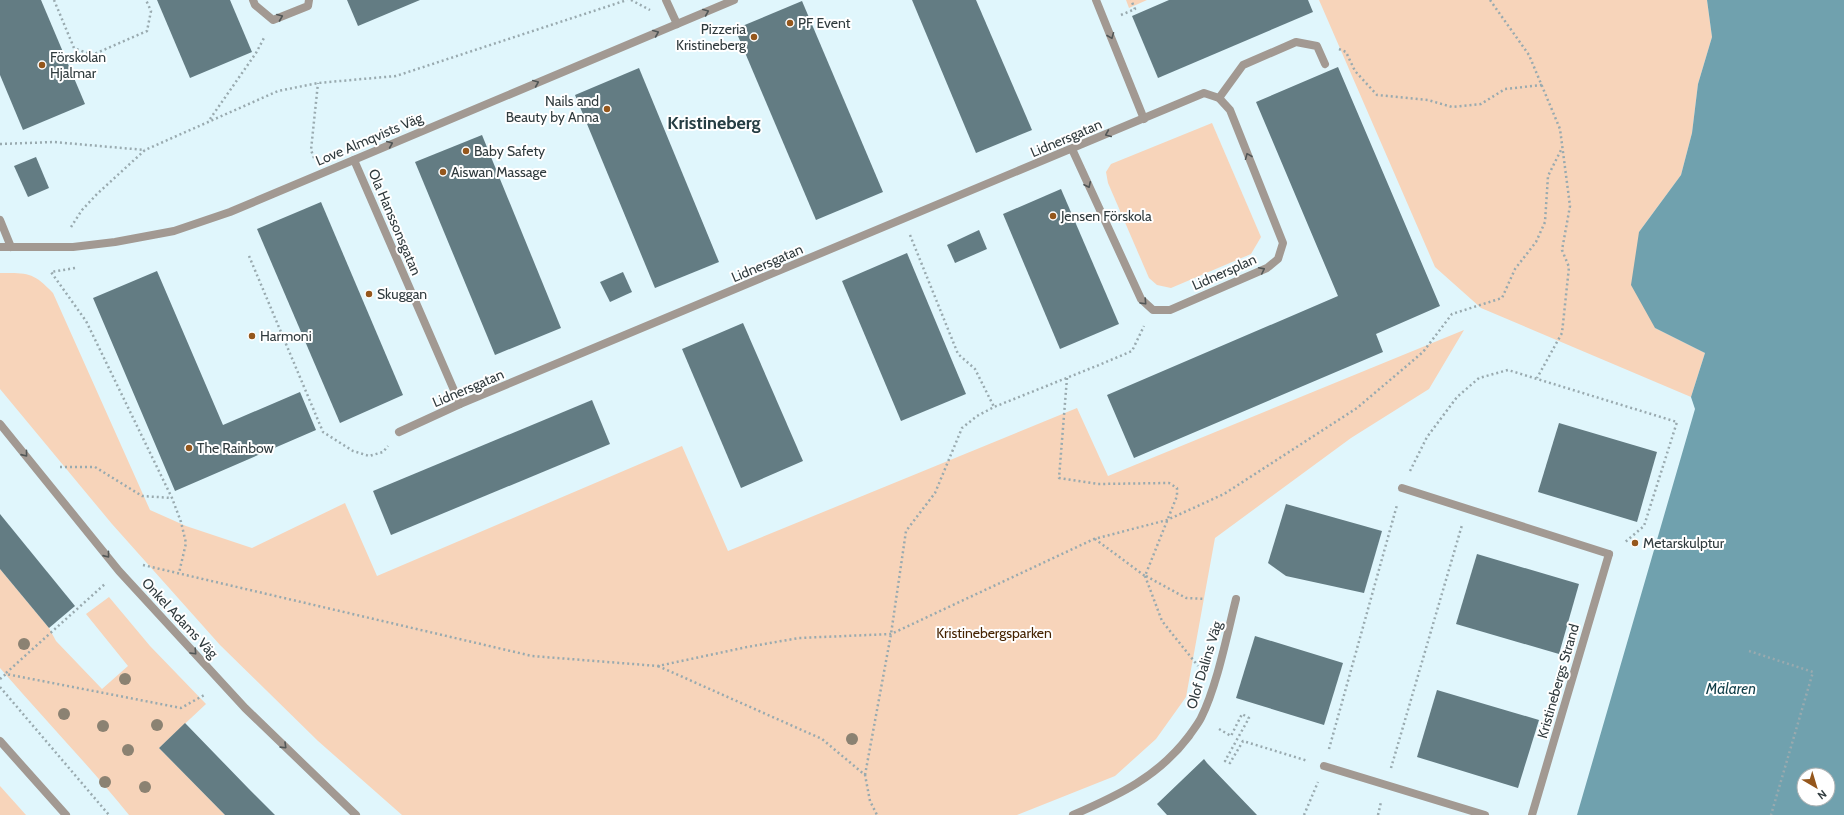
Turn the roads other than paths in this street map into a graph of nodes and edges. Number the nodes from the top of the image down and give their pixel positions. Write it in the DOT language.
graph roads {
  1 [pos="253,0"];
  2 [pos="309,0"];
  3 [pos="666,0"];
  4 [pos="734,0"];
  5 [pos="1096,0"];
  6 [pos="677,24"];
  7 [pos="1325,64"];
  8 [pos="1219,98"];
  9 [pos="1144,119"];
  10 [pos="1072,150"];
  11 [pos="354,160"];
  12 [pos="0,220"];
  13 [pos="0,247"];
  14 [pos="11,247"];
  15 [pos="460,404"];
  16 [pos="0,424"];
  17 [pos="400,432"];
  18 [pos="1402,488"];
  19 [pos="1236,599"];
  20 [pos="0,740"];
  21 [pos="1324,766"];
  22 [pos="66,815"];
  23 [pos="356,815"];
  24 [pos="1073,815"];
  25 [pos="1485,815"];
  26 [pos="1532,815"];
  1 -- 2 [label="street, one-way"];
  3 -- 6 [label="street"];
  6 -- 4 [label="street, Love Almqvists Väg, one-way"];
  5 -- 9 [label="street, one-way"];
  11 -- 6 [label="street, Love Almqvists Väg, one-way"];
  7 -- 8 [label="street"];
  8 -- 9 [label="street"];
  10 -- 8 [label="street, Lidnersplan, one-way"];
  9 -- 10 [label="street, Lidnersgatan, one-way"];
  10 -- 15 [label="street, Lidnersgatan"];
  11 -- 14 [label="street, Love Almqvists Väg"];
  11 -- 15 [label="street, Ola Hanssonsgatan"];
  12 -- 14 [label="street"];
  13 -- 14 [label="street, Love Almqvists Väg"];
  15 -- 17 [label="street, Lidnersgatan"];
  16 -- 23 [label="street, Onkel Adams Väg, one-way"];
  18 -- 26 [label="street, Kristinebergs Strand"];
  19 -- 24 [label="street, Olof Dalins Väg"];
  20 -- 22 [label="street"];
  21 -- 25 [label="street"];
}
